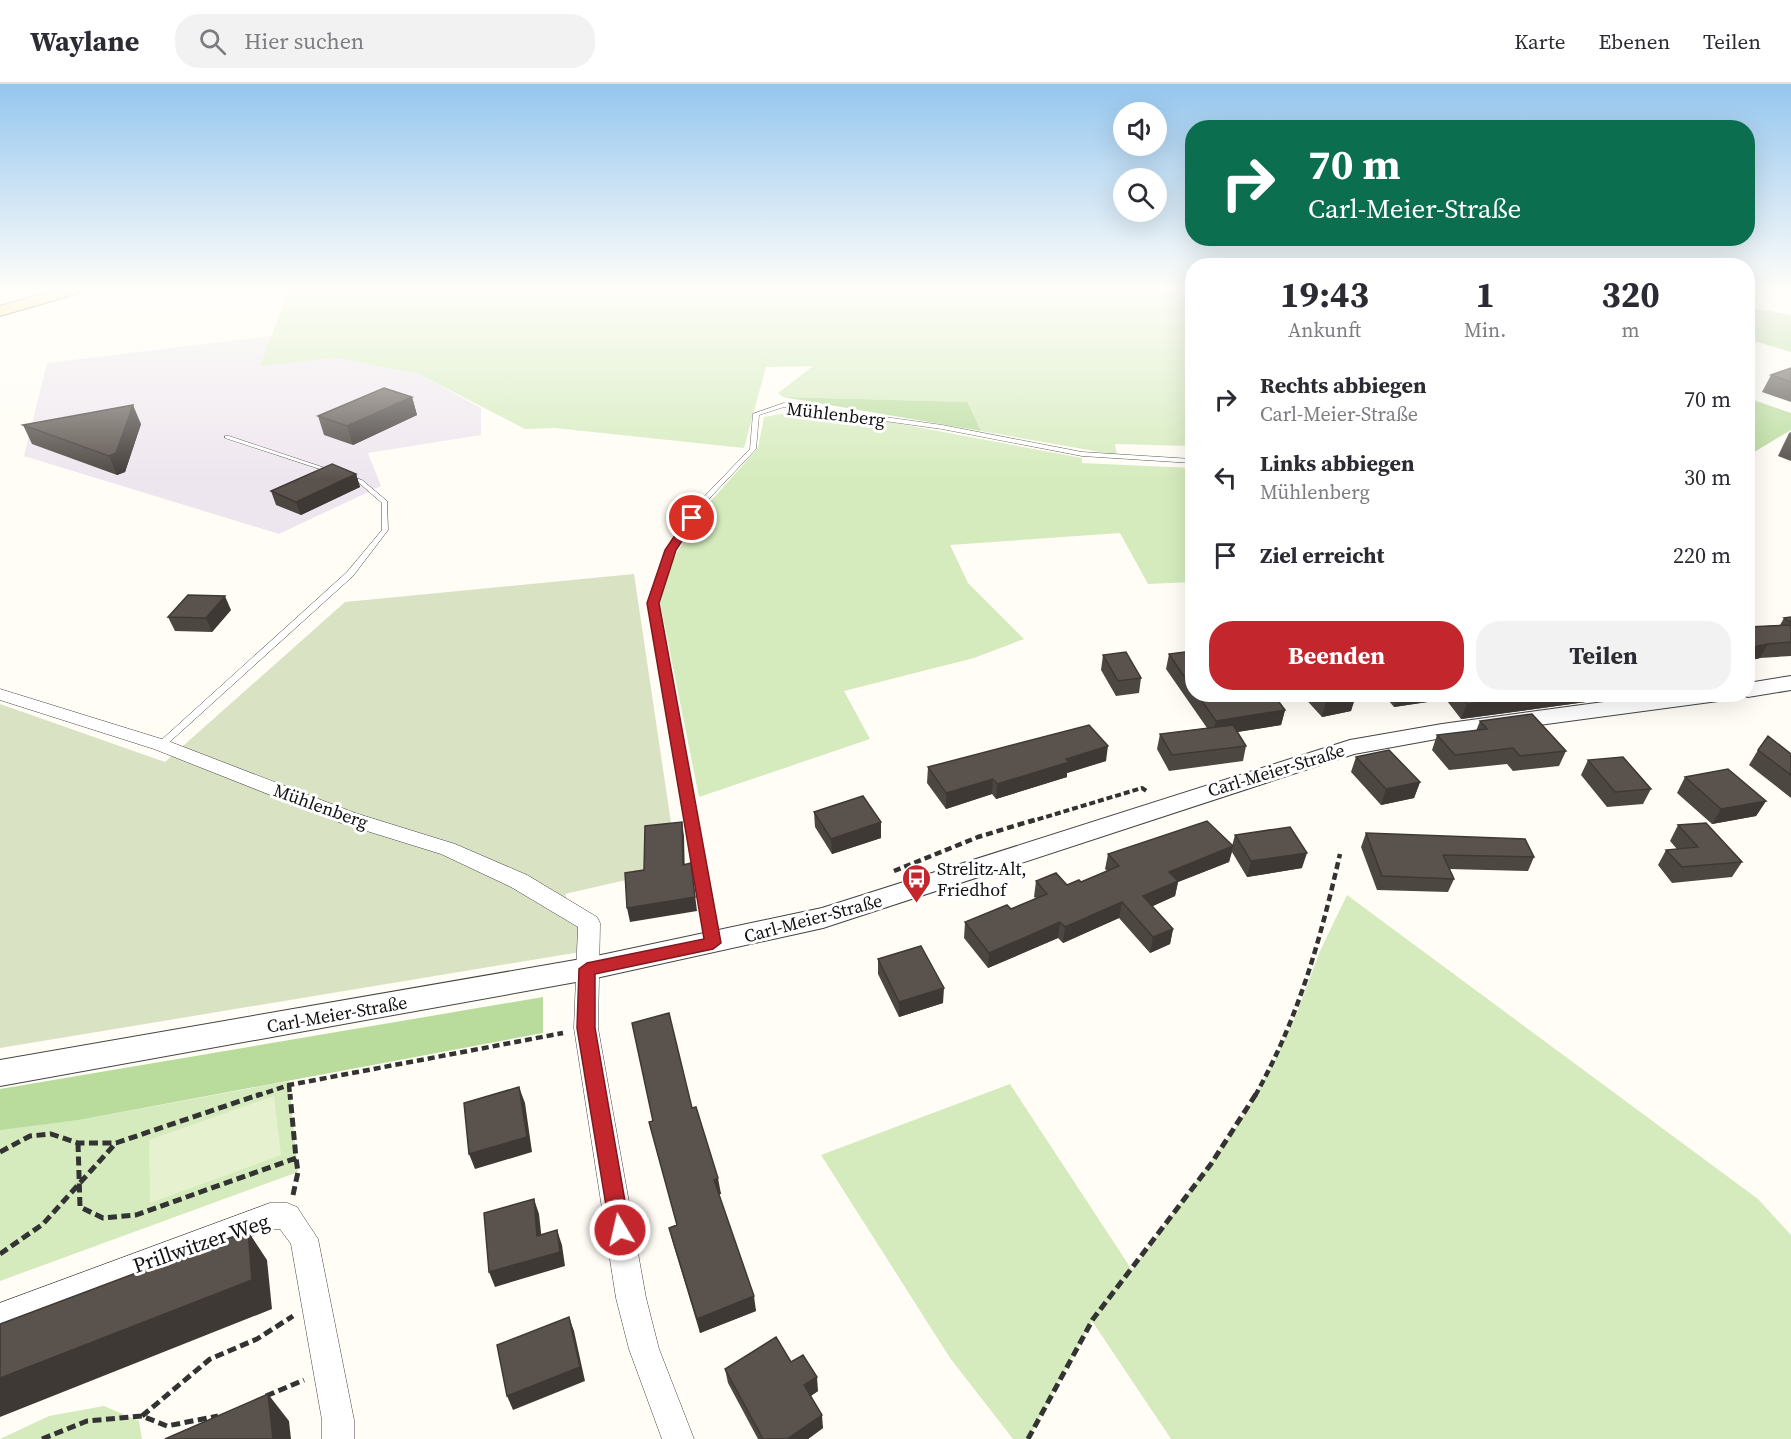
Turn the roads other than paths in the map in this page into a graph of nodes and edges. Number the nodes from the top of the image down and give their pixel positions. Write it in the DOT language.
graph roads {
  1 [pos="227,437"];
  2 [pos="1185,461"];
  3 [pos="1791,684"];
  4 [pos="1755,689"];
  5 [pos="0,694"];
  6 [pos="1659,702"];
  7 [pos="161,745"];
  8 [pos="713,943"];
  9 [pos="587,969"];
  10 [pos="0,1073"];
  11 [pos="0,1318"];
  12 [pos="338,1439"];
  13 [pos="678,1439"];
  1 -- 7 [label="lane"];
  2 -- 8 [label="lane, Mühlenberg"];
  3 -- 4 [label="street"];
  5 -- 7 [label="street, Mühlenberg"];
  6 -- 8 [label="street, Carl-Meier-Straße"];
  7 -- 9 [label="street, Mühlenberg"];
  8 -- 9 [label="street, Carl-Meier-Straße"];
  9 -- 10 [label="street, Carl-Meier-Straße"];
  9 -- 13 [label="street"];
  11 -- 12 [label="street, Prillwitzer Weg"];
}
